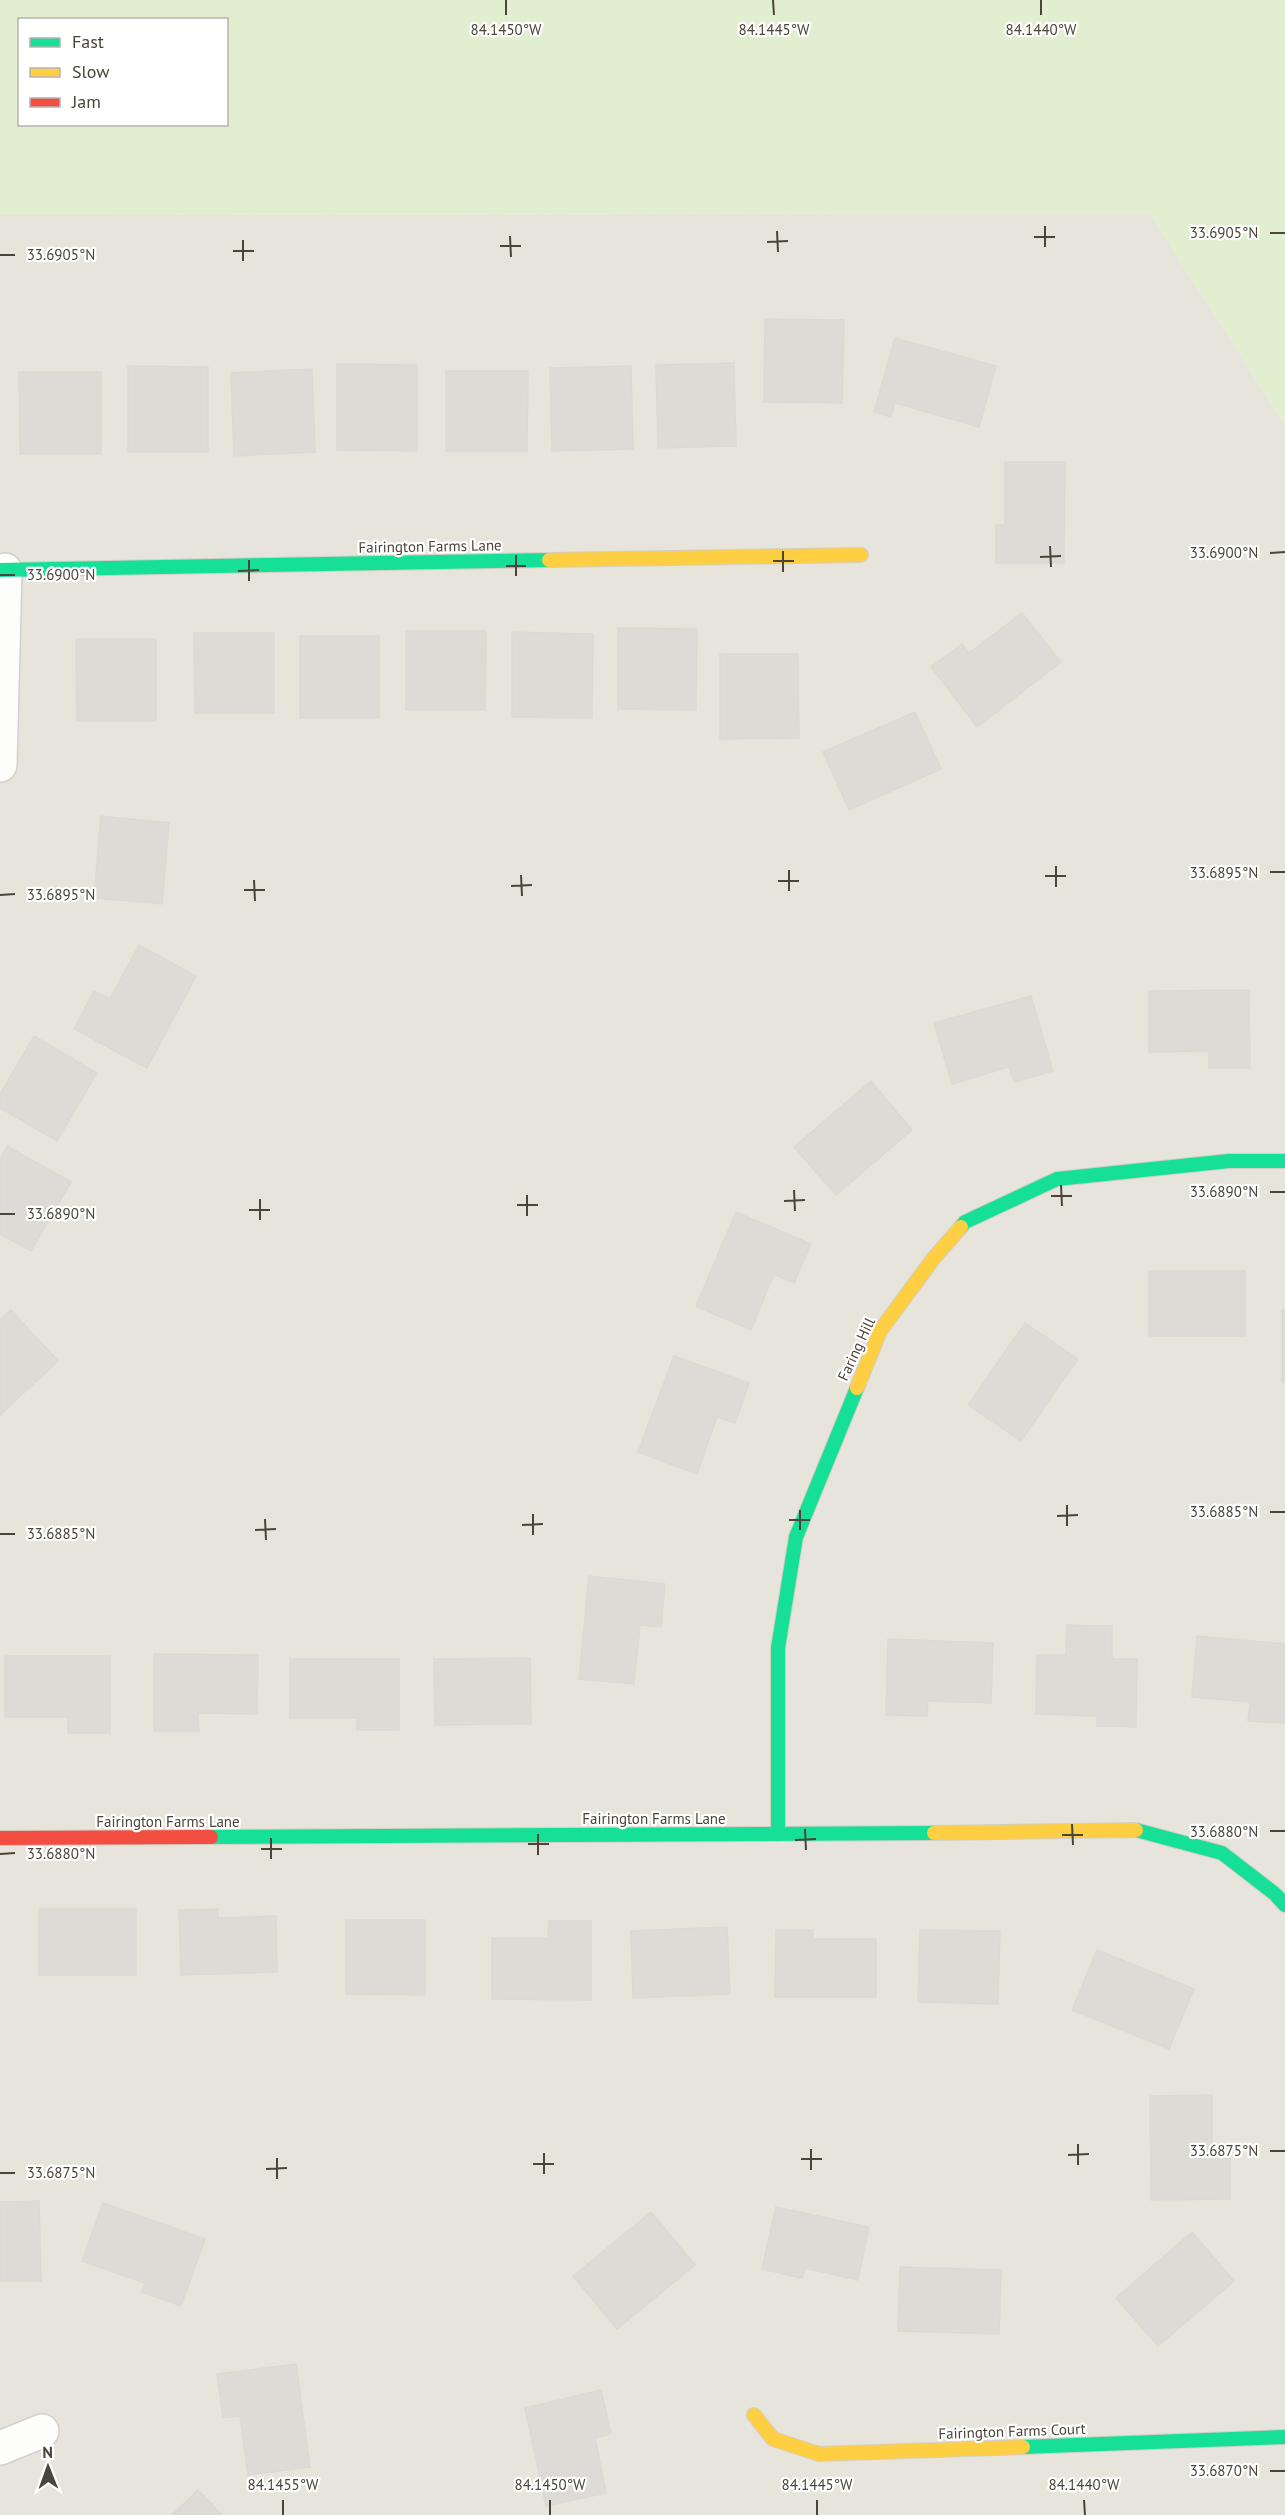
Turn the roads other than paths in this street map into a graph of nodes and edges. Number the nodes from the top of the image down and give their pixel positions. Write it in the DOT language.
graph roads {
  1 [pos="861,555"];
  2 [pos="2,570"];
  3 [pos="0,765"];
  4 [pos="1285,1161"];
  5 [pos="778,1834"];
  6 [pos="0,1838"];
  7 [pos="1285,1905"];
  8 [pos="753,2415"];
  9 [pos="42,2431"];
  10 [pos="1285,2437"];
  11 [pos="0,2448"];
  1 -- 2 [label="street, Fairington Farms Lane"];
  2 -- 3 [label="street"];
  4 -- 5 [label="street, Faring Hill"];
  5 -- 6 [label="street, Fairington Farms Lane"];
  5 -- 7 [label="street, Fairington Farms Lane"];
  8 -- 10 [label="street, Fairington Farms Court"];
  9 -- 11 [label="street"];
}
